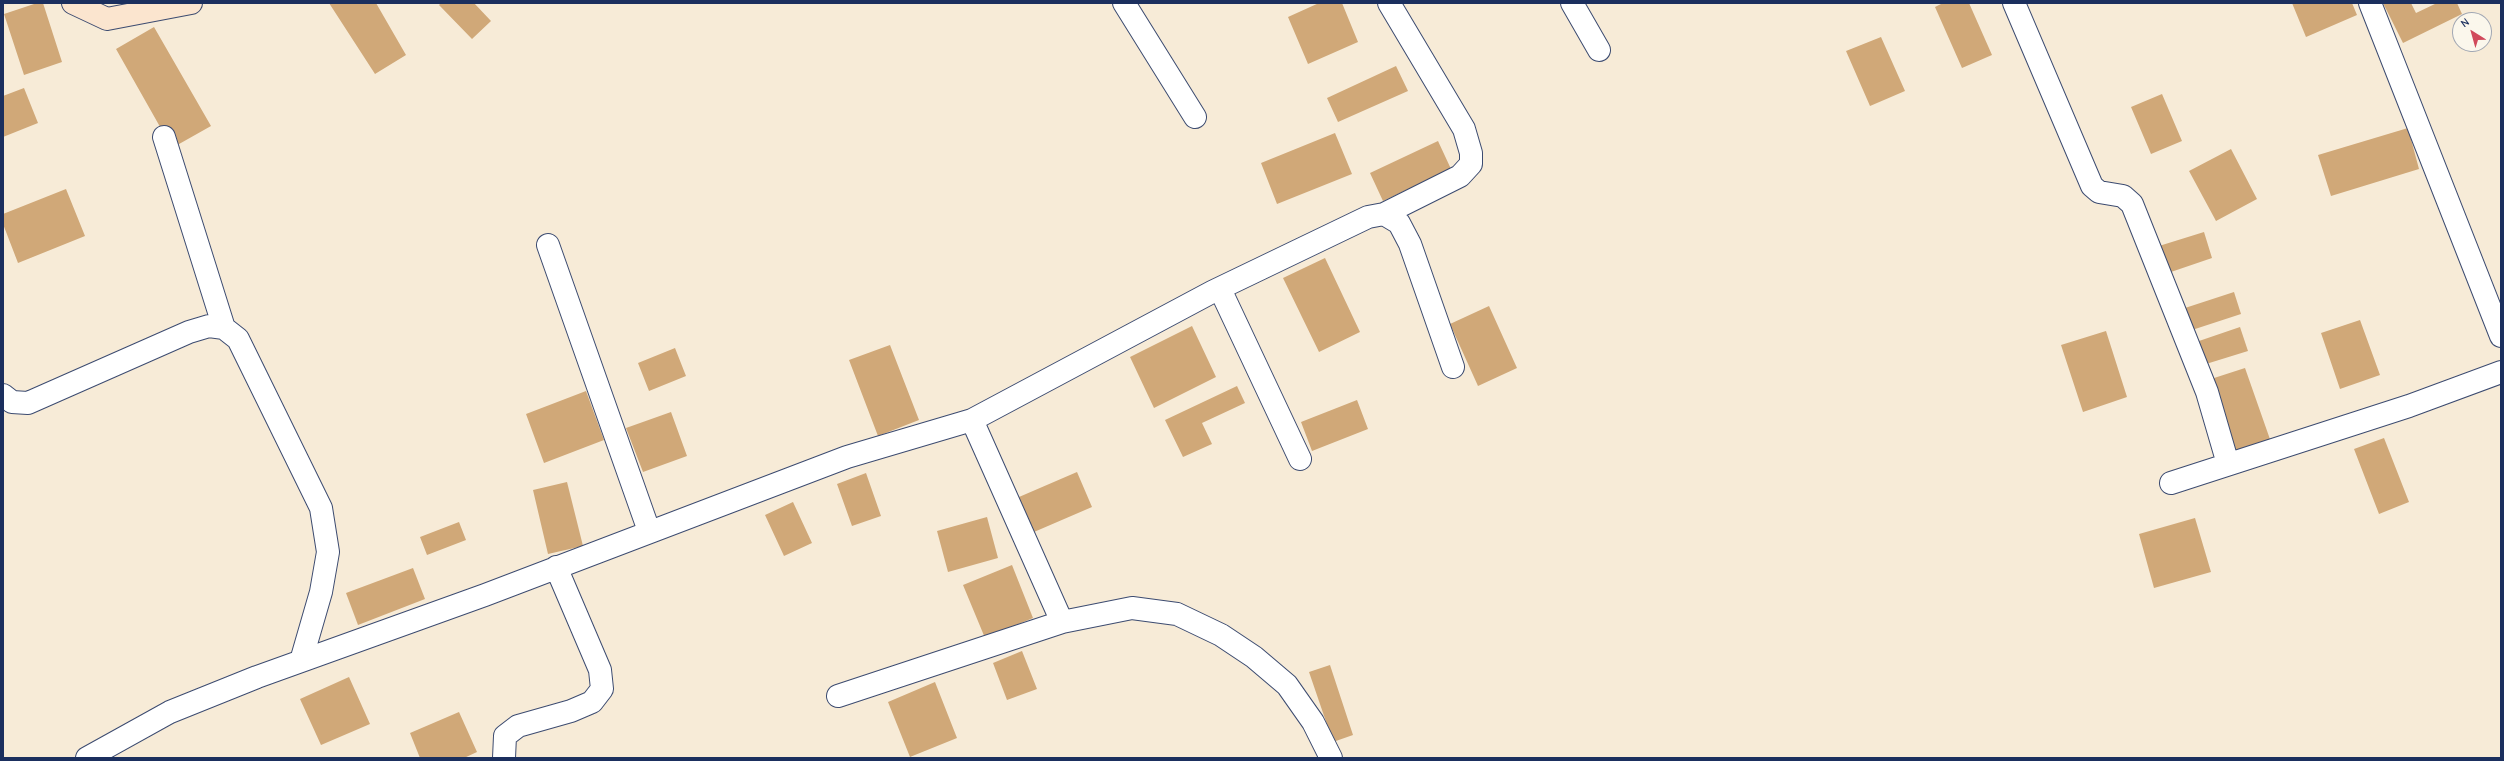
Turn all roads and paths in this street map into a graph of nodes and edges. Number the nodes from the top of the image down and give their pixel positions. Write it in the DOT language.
graph roads {
  1 [pos="73,3"];
  2 [pos="191,3"];
  3 [pos="1124,3"];
  4 [pos="1389,3"];
  5 [pos="1572,3"];
  6 [pos="2014,3"];
  7 [pos="2370,3"];
  8 [pos="1599,50"];
  9 [pos="1195,117"];
  10 [pos="164,137"];
  11 [pos="1384,214"];
  12 [pos="548,244"];
  13 [pos="1220,289"];
  14 [pos="224,328"];
  15 [pos="2501,336"];
  16 [pos="1453,367"];
  17 [pos="2501,372"];
  18 [pos="3,395"];
  19 [pos="972,420"];
  20 [pos="1300,458"];
  21 [pos="2228,464"];
  22 [pos="2171,483"];
  23 [pos="649,531"];
  24 [pos="556,567"];
  25 [pos="1062,622"];
  26 [pos="301,661"];
  27 [pos="838,696"];
  28 [pos="87,758"];
  29 [pos="504,758"];
  30 [pos="1331,758"];
  1 -- 2 [label="street"];
  3 -- 9 [label="street"];
  4 -- 11 [label="street"];
  5 -- 8 [label="street"];
  6 -- 21 [label="street"];
  7 -- 15 [label="street"];
  10 -- 14 [label="street"];
  11 -- 13 [label="street"];
  11 -- 16 [label="street"];
  12 -- 23 [label="street"];
  13 -- 19 [label="street"];
  13 -- 20 [label="street"];
  14 -- 18 [label="street"];
  14 -- 26 [label="street"];
  17 -- 21 [label="street"];
  19 -- 23 [label="street"];
  19 -- 25 [label="street"];
  21 -- 22 [label="street"];
  23 -- 24 [label="street"];
  24 -- 26 [label="street"];
  24 -- 29 [label="street"];
  25 -- 27 [label="street"];
  25 -- 30 [label="street"];
  26 -- 28 [label="street"];
}
